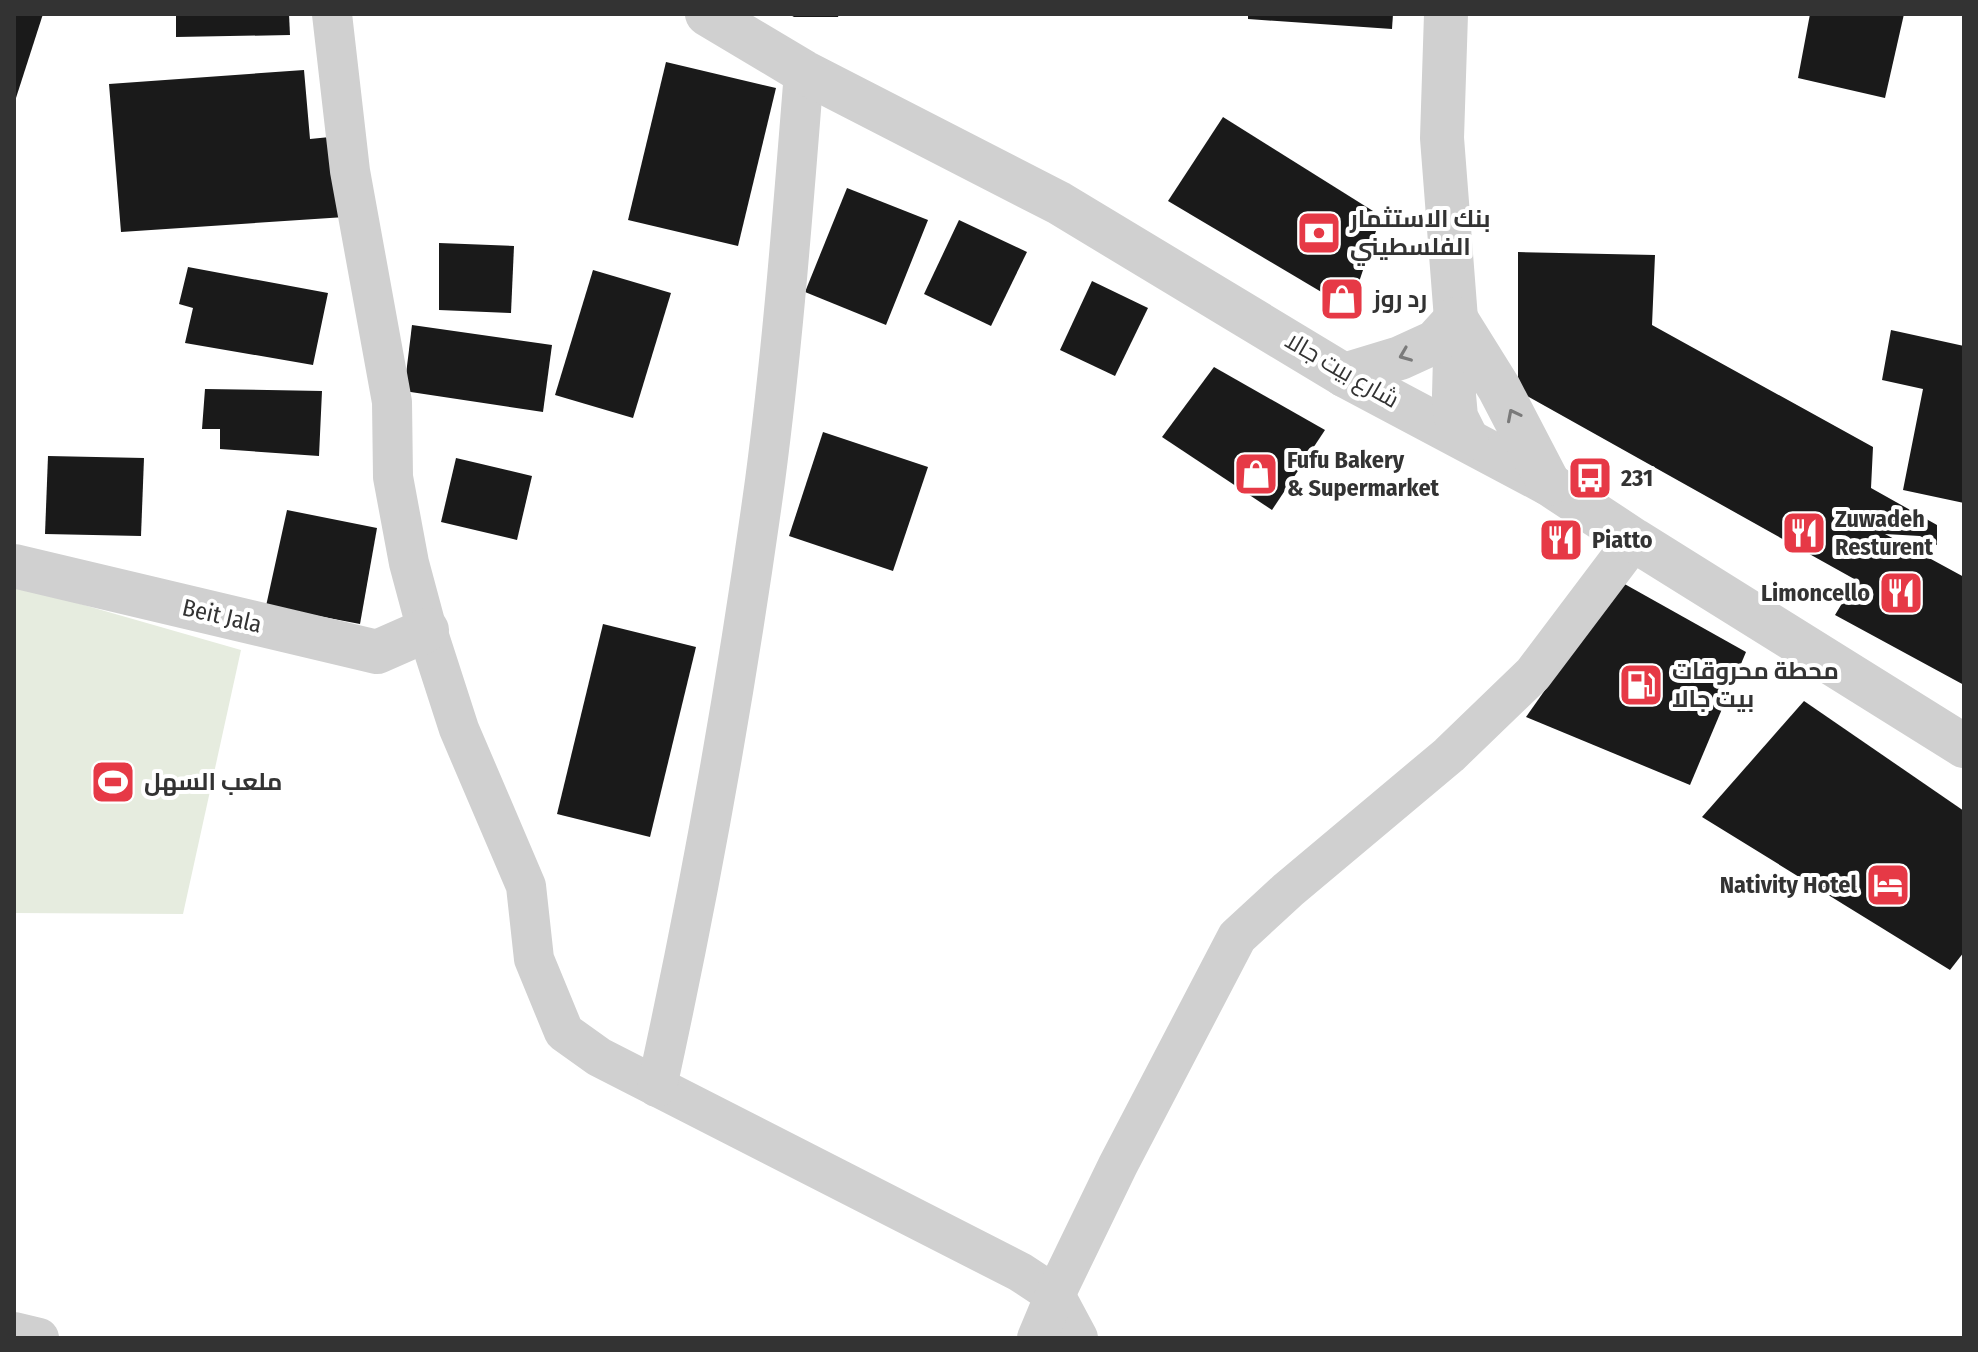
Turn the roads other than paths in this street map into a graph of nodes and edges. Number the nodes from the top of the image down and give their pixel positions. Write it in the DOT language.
graph roads {
  1 [pos="332,14"];
  2 [pos="707,14"];
  3 [pos="1446,14"];
  4 [pos="804,72"];
  5 [pos="1456,319"];
  6 [pos="1344,375"];
  7 [pos="1436,405"];
  8 [pos="1549,484"];
  9 [pos="1634,540"];
  10 [pos="14,566"];
  11 [pos="427,630"];
  12 [pos="1964,746"];
  13 [pos="657,1087"];
  14 [pos="1055,1295"];
  15 [pos="14,1332"];
  16 [pos="39,1338"];
  17 [pos="1037,1338"];
  18 [pos="1078,1338"];
  1 -- 11 [label="street"];
  2 -- 4 [label="street, شارع بيت جالا"];
  3 -- 5 [label="street"];
  4 -- 6 [label="street, شارع بيت جالا"];
  4 -- 13 [label="street"];
  5 -- 6 [label="street, one-way"];
  5 -- 7 [label="street"];
  8 -- 5 [label="street, one-way"];
  6 -- 7 [label="street, شارع بيت جالا"];
  7 -- 8 [label="street"];
  8 -- 9 [label="street"];
  9 -- 12 [label="street"];
  9 -- 14 [label="street"];
  10 -- 11 [label="street, Beit Jala"];
  11 -- 13 [label="street"];
  13 -- 14 [label="street"];
  14 -- 17 [label="street"];
  14 -- 18 [label="street"];
  15 -- 16 [label="street"];
}
